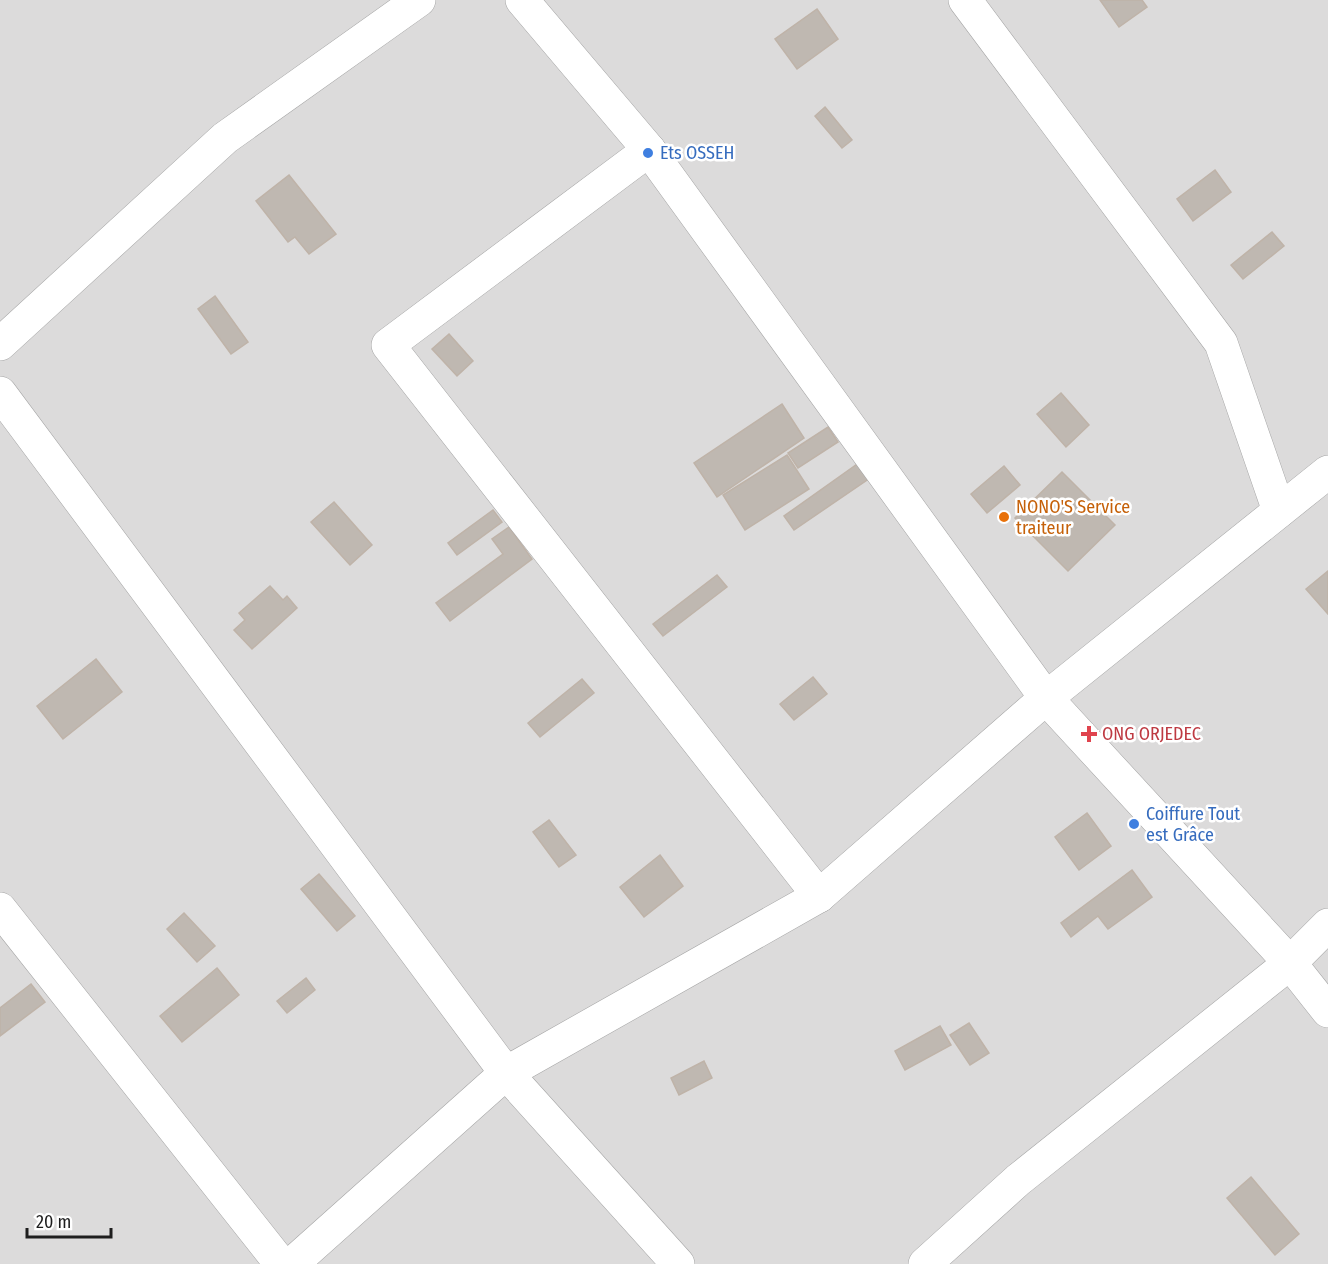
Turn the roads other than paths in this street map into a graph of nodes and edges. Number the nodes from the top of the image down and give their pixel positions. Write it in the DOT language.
graph roads {
  1 [pos="419,0"];
  2 [pos="522,0"];
  3 [pos="965,0"];
  4 [pos="649,150"];
  5 [pos="0,344"];
  6 [pos="0,393"];
  7 [pos="1328,472"];
  8 [pos="1279,511"];
  9 [pos="1046,698"];
  10 [pos="819,896"];
  11 [pos="0,909"];
  12 [pos="1328,925"];
  13 [pos="1290,963"];
  14 [pos="1328,1011"];
  15 [pos="506,1073"];
  16 [pos="281,1264"];
  17 [pos="292,1264"];
  18 [pos="678,1264"];
  19 [pos="925,1264"];
  1 -- 5 [label="street"];
  2 -- 4 [label="street"];
  3 -- 8 [label="street"];
  4 -- 9 [label="street"];
  4 -- 10 [label="street"];
  6 -- 15 [label="street"];
  7 -- 8 [label="street"];
  8 -- 9 [label="street"];
  9 -- 10 [label="street"];
  9 -- 13 [label="street"];
  10 -- 15 [label="street"];
  11 -- 16 [label="street"];
  12 -- 13 [label="street"];
  13 -- 14 [label="street"];
  13 -- 19 [label="street"];
  15 -- 17 [label="street"];
  15 -- 18 [label="street"];
}
